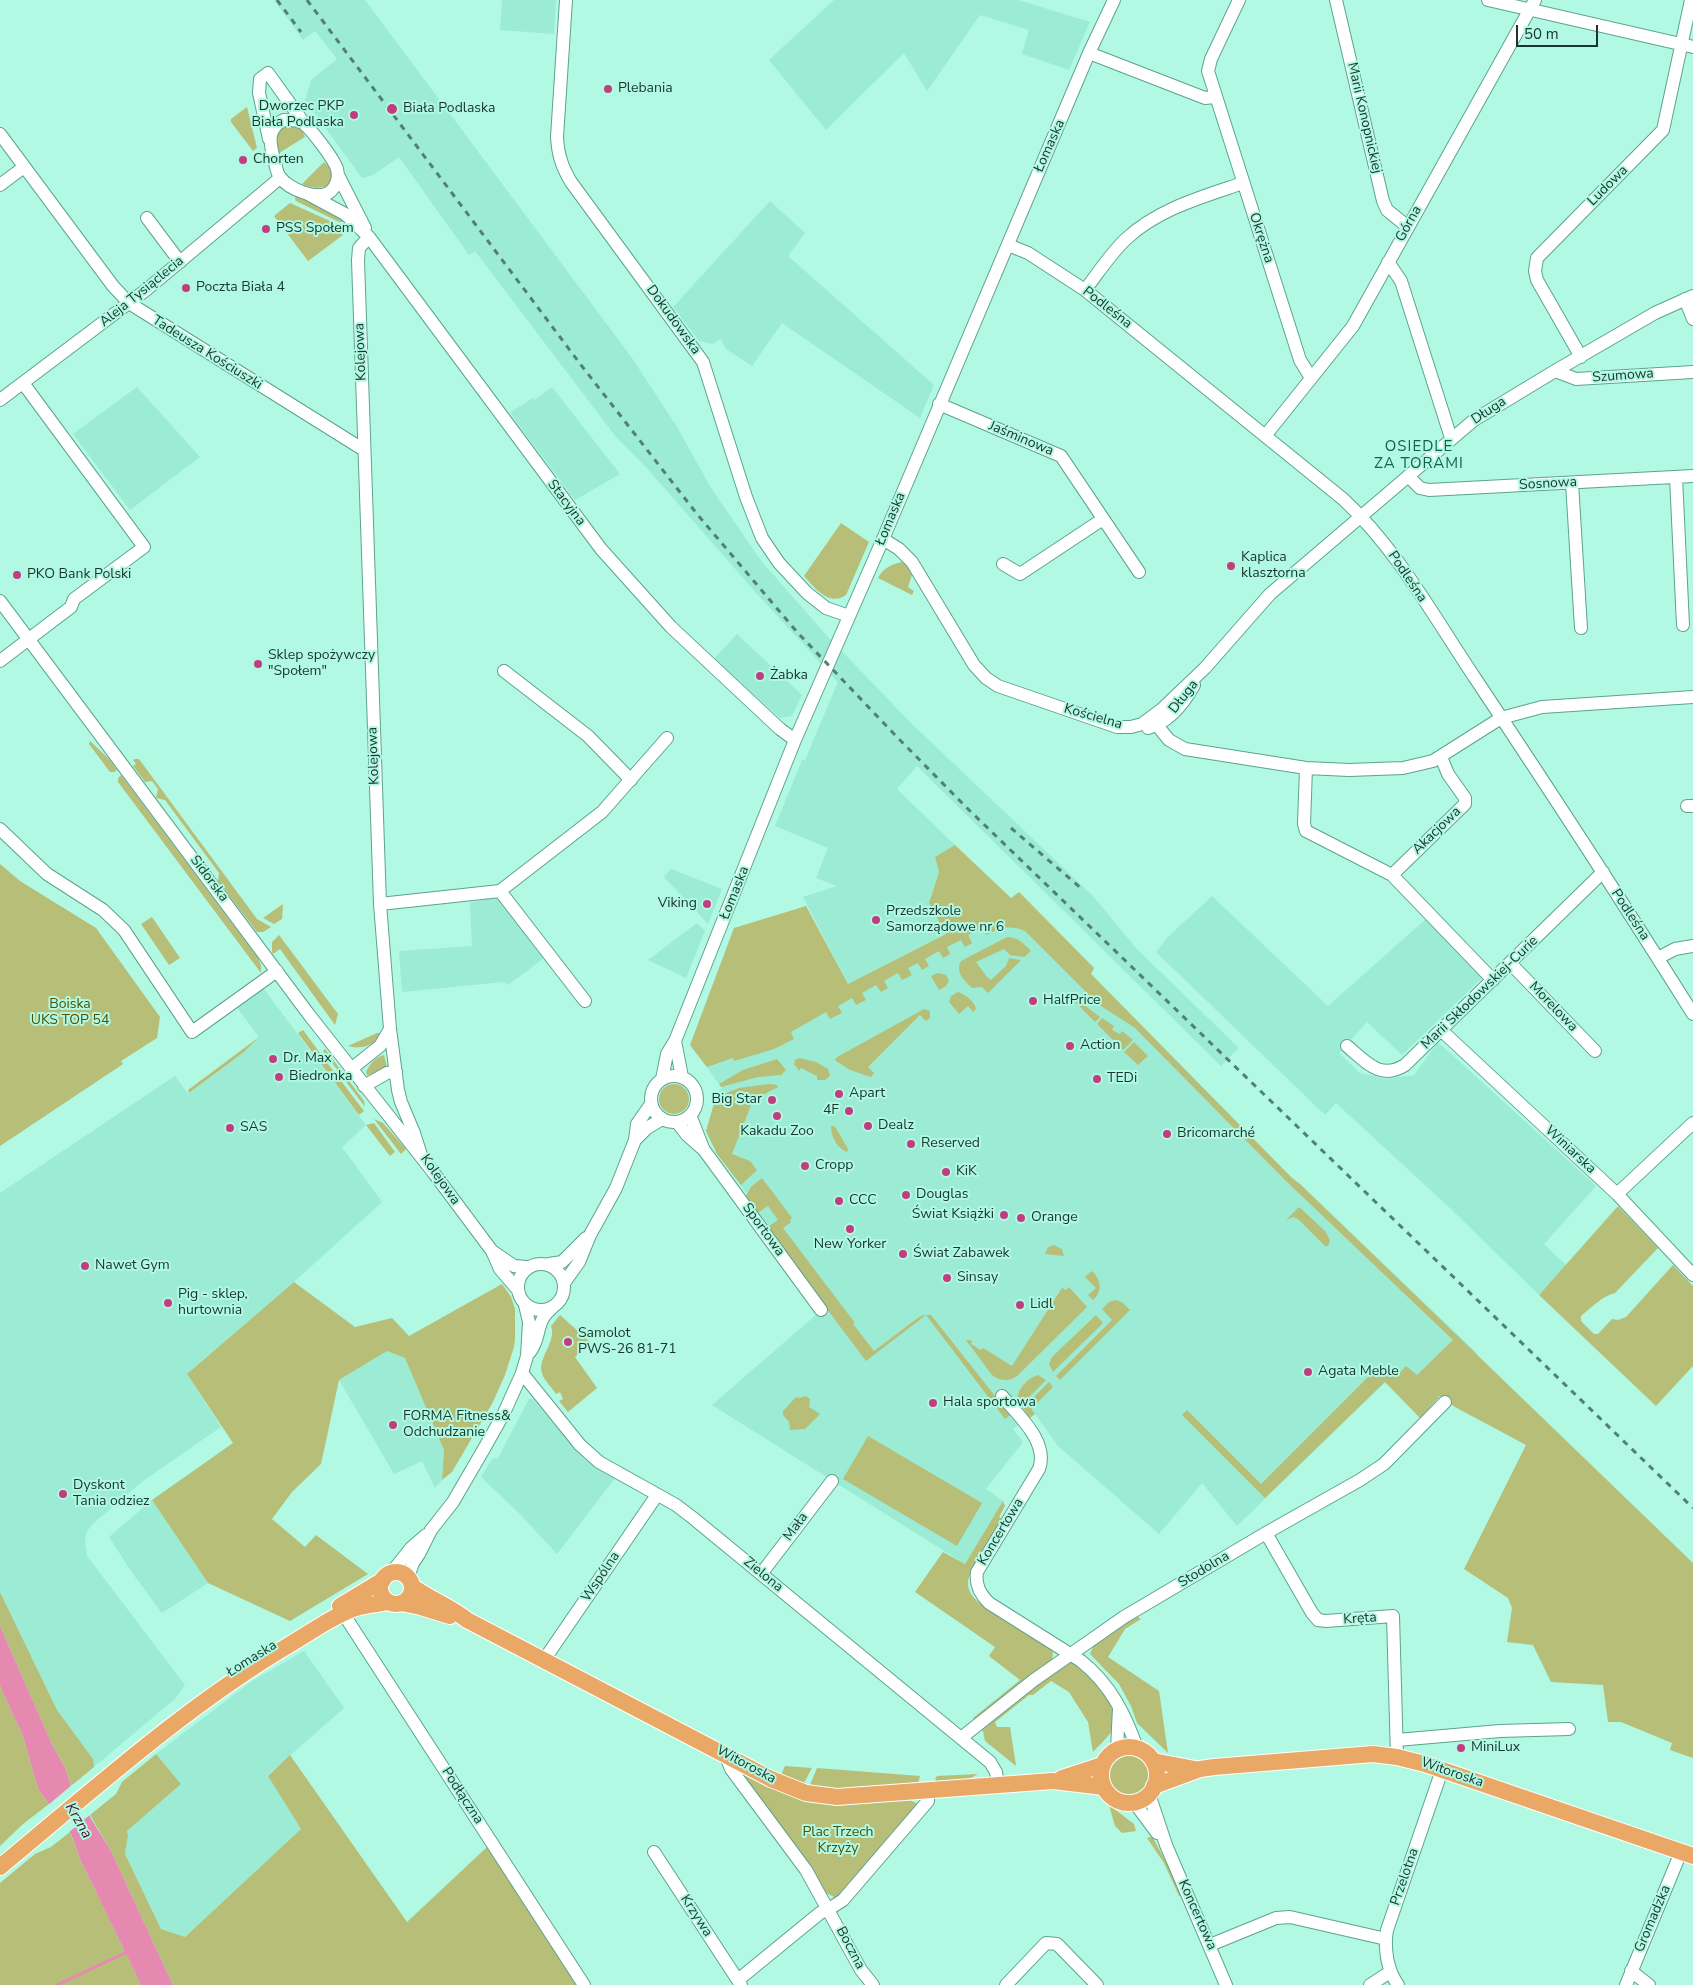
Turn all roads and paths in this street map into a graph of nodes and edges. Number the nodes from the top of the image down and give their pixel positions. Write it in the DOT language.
graph roads {
  1 [pos="566,0"];
  2 [pos="1114,0"];
  3 [pos="1239,0"];
  4 [pos="1336,0"];
  5 [pos="1488,0"];
  6 [pos="1691,0"];
  7 [pos="1532,5"];
  8 [pos="1688,46"];
  9 [pos="1090,53"];
  10 [pos="1215,97"];
  11 [pos="306,126"];
  12 [pos="0,134"];
  13 [pos="270,141"];
  14 [pos="24,167"];
  15 [pos="338,175"];
  16 [pos="280,178"];
  17 [pos="1243,184"];
  18 [pos="0,185"];
  19 [pos="306,193"];
  20 [pos="147,218"];
  21 [pos="1408,226"];
  22 [pos="369,237"];
  23 [pos="1008,245"];
  24 [pos="180,262"];
  25 [pos="1388,262"];
  26 [pos="1085,290"];
  27 [pos="1689,298"];
  28 [pos="129,303"];
  29 [pos="1693,319"];
  30 [pos="1581,357"];
  31 [pos="1555,371"];
  32 [pos="1693,372"];
  33 [pos="1311,378"];
  34 [pos="23,383"];
  35 [pos="0,400"];
  36 [pos="939,404"];
  37 [pos="1265,436"];
  38 [pos="1451,438"];
  39 [pos="364,450"];
  40 [pos="1408,476"];
  41 [pos="1693,476"];
  42 [pos="1676,477"];
  43 [pos="1572,482"];
  44 [pos="1360,516"];
  45 [pos="1103,519"];
  46 [pos="883,539"];
  47 [pos="1003,564"];
  48 [pos="1139,572"];
  49 [pos="0,601"];
  50 [pos="850,616"];
  51 [pos="1684,625"];
  52 [pos="1581,628"];
  53 [pos="28,639"];
  54 [pos="0,661"];
  55 [pos="504,671"];
  56 [pos="1693,697"];
  57 [pos="1501,718"];
  58 [pos="1154,722"];
  59 [pos="1131,727"];
  60 [pos="667,738"];
  61 [pos="795,740"];
  62 [pos="1441,757"];
  63 [pos="1306,768"];
  64 [pos="631,780"];
  65 [pos="0,828"];
  66 [pos="1603,872"];
  67 [pos="1392,875"];
  68 [pos="500,891"];
  69 [pos="380,904"];
  70 [pos="1693,946"];
  71 [pos="1658,958"];
  72 [pos="1510,964"];
  73 [pos="276,971"];
  74 [pos="1493,980"];
  75 [pos="585,1001"];
  76 [pos="1693,1014"];
  77 [pos="390,1029"];
  78 [pos="1441,1030"];
  79 [pos="675,1041"];
  80 [pos="1347,1046"];
  81 [pos="1595,1051"];
  82 [pos="351,1069"];
  83 [pos="396,1072"];
  84 [pos="682,1077"];
  85 [pos="662,1079"];
  86 [pos="364,1086"];
  87 [pos="651,1104"];
  88 [pos="690,1116"];
  89 [pos="662,1119"];
  90 [pos="677,1122"];
  91 [pos="1693,1123"];
  92 [pos="635,1140"];
  93 [pos="704,1150"];
  94 [pos="421,1155"];
  95 [pos="1617,1194"];
  96 [pos="590,1235"];
  97 [pos="492,1251"];
  98 [pos="549,1264"];
  99 [pos="527,1268"];
  100 [pos="1693,1275"];
  101 [pos="564,1283"];
  102 [pos="518,1290"];
  103 [pos="525,1305"];
  104 [pos="553,1307"];
  105 [pos="821,1310"];
  106 [pos="527,1356"];
  107 [pos="522,1373"];
  108 [pos="1002,1396"];
  109 [pos="1445,1402"];
  110 [pos="832,1481"];
  111 [pos="657,1495"];
  112 [pos="431,1530"];
  113 [pos="1266,1533"];
  114 [pos="761,1574"];
  115 [pos="387,1577"];
  116 [pos="410,1582"];
  117 [pos="395,1603"];
  118 [pos="341,1610"];
  119 [pos="467,1620"];
  120 [pos="1070,1654"];
  121 [pos="544,1660"];
  122 [pos="1119,1706"];
  123 [pos="1569,1729"];
  124 [pos="961,1738"];
  125 [pos="1137,1748"];
  126 [pos="1397,1748"];
  127 [pos="1117,1749"];
  128 [pos="725,1754"];
  129 [pos="1153,1761"];
  130 [pos="1102,1765"];
  131 [pos="1200,1769"];
  132 [pos="1442,1770"];
  133 [pos="1053,1781"];
  134 [pos="998,1784"];
  135 [pos="1104,1787"];
  136 [pos="1152,1790"];
  137 [pos="928,1791"];
  138 [pos="1134,1802"];
  139 [pos="1166,1845"];
  140 [pos="654,1852"];
  141 [pos="1687,1854"];
  142 [pos="0,1867"];
  143 [pos="829,1909"];
  144 [pos="1386,1938"];
  145 [pos="1210,1945"];
  146 [pos="1631,1971"];
  147 [pos="1390,1972"];
  148 [pos="739,1983"];
  149 [pos="584,1985"];
  150 [pos="873,1985"];
  151 [pos="1006,1985"];
  152 [pos="1097,1985"];
  153 [pos="1226,1985"];
  154 [pos="1370,1985"];
  155 [pos="1398,1985"];
  156 [pos="1626,1985"];
  157 [pos="1650,1985"];
  1 -- 50 [label="street, Dokudowska"];
  2 -- 9 [label="street, Łomaska"];
  3 -- 10 [label="street, Okrężna"];
  4 -- 21 [label="street, Marii Konopnickiej"];
  5 -- 7 [label="street"];
  6 -- 8 [label="street, Ludowa"];
  7 -- 8 [label="street"];
  7 -- 21 [label="street, Górna"];
  8 -- 30 [label="street, Ludowa"];
  9 -- 10 [label="street"];
  9 -- 23 [label="street, Łomaska"];
  10 -- 17 [label="street, Okrężna"];
  11 -- 13 [label="street"];
  11 -- 13 [label="street"];
  11 -- 15 [label="street"];
  12 -- 14 [label="street, Tadeusza Kościuszki"];
  13 -- 16 [label="street"];
  14 -- 18 [label="street"];
  14 -- 28 [label="street, Tadeusza Kościuszki"];
  15 -- 19 [label="street"];
  15 -- 22 [label="street, Stacyjna"];
  16 -- 19 [label="street"];
  16 -- 24 [label="street, Aleja Tysiąclecia"];
  17 -- 26 [label="street"];
  17 -- 33 [label="street, Okrężna"];
  19 -- 22 [label="street, Stacyjna"];
  20 -- 24 [label="street"];
  21 -- 25 [label="street, Górna"];
  22 -- 39 [label="street, Kolejowa"];
  22 -- 61 [label="street, Stacyjna"];
  23 -- 26 [label="street, Podleśna"];
  23 -- 36 [label="street, Łomaska"];
  24 -- 28 [label="street, Aleja Tysiąclecia"];
  25 -- 33 [label="street, Górna"];
  25 -- 38 [label="street"];
  26 -- 37 [label="street, Podleśna"];
  27 -- 29 [label="street"];
  27 -- 30 [label="street, Długa"];
  28 -- 34 [label="street, Aleja Tysiąclecia"];
  28 -- 39 [label="street, Tadeusza Kościuszki"];
  30 -- 31 [label="street, Długa"];
  31 -- 32 [label="street, Szumowa"];
  31 -- 38 [label="street, Długa"];
  33 -- 37 [label="street, Górna"];
  34 -- 35 [label="street, Aleja Tysiąclecia"];
  34 -- 53 [label="street"];
  36 -- 45 [label="street, Jaśminowa"];
  36 -- 46 [label="street, Łomaska"];
  37 -- 44 [label="street, Podleśna"];
  38 -- 40 [label="street, Długa"];
  39 -- 69 [label="street, Kolejowa"];
  40 -- 43 [label="street, Sosnowa"];
  40 -- 44 [label="street, Długa"];
  41 -- 42 [label="street, Sosnowa"];
  42 -- 43 [label="street, Sosnowa"];
  42 -- 51 [label="street"];
  43 -- 52 [label="street"];
  44 -- 57 [label="street, Podleśna"];
  44 -- 58 [label="street, Długa"];
  45 -- 47 [label="street"];
  45 -- 48 [label="street, Jaśminowa"];
  46 -- 50 [label="street, Łomaska"];
  46 -- 59 [label="street, Kościelna"];
  49 -- 53 [label="street, Sidorska"];
  50 -- 61 [label="street, Łomaska"];
  53 -- 54 [label="street"];
  53 -- 73 [label="street, Sidorska"];
  55 -- 64 [label="street"];
  56 -- 57 [label="street"];
  57 -- 62 [label="street"];
  57 -- 66 [label="street, Podleśna"];
  58 -- 59 [label="street, Długa"];
  58 -- 63 [label="street"];
  60 -- 64 [label="street"];
  61 -- 79 [label="street, Łomaska"];
  62 -- 63 [label="street"];
  62 -- 67 [label="street, Akacjowa"];
  63 -- 67 [label="street"];
  64 -- 68 [label="street"];
  65 -- 73 [label="street"];
  66 -- 71 [label="street, Podleśna"];
  66 -- 72 [label="street, Marii Skłodowskiej-Curie"];
  67 -- 74 [label="street"];
  68 -- 69 [label="street"];
  68 -- 75 [label="street"];
  69 -- 77 [label="street, Kolejowa"];
  70 -- 71 [label="street"];
  71 -- 76 [label="street, Podleśna"];
  72 -- 74 [label="street, Marii Skłodowskiej-Curie"];
  72 -- 81 [label="street, Morelowa"];
  73 -- 82 [label="street, Sidorska"];
  74 -- 78 [label="street, Marii Skłodowskiej-Curie"];
  77 -- 82 [label="street"];
  77 -- 83 [label="street, Kolejowa"];
  78 -- 80 [label="street, Marii Skłodowskiej-Curie"];
  78 -- 95 [label="street, Winiarska"];
  79 -- 84 [label="street"];
  79 -- 85 [label="street, Łomaska"];
  82 -- 86 [label="street, Sidorska"];
  83 -- 86 [label="street"];
  83 -- 94 [label="street, Kolejowa"];
  84 -- 85 [label="street"];
  84 -- 88 [label="street"];
  85 -- 87 [label="street"];
  86 -- 94 [label="street, Sidorska"];
  87 -- 89 [label="street"];
  87 -- 92 [label="street, Łomaska"];
  88 -- 90 [label="street"];
  88 -- 93 [label="street, Sportowa"];
  89 -- 90 [label="street"];
  89 -- 92 [label="street, Łomaska"];
  90 -- 93 [label="street, Sportowa"];
  91 -- 95 [label="street"];
  92 -- 96 [label="street, Łomaska"];
  93 -- 105 [label="street, Sportowa"];
  94 -- 97 [label="street, Kolejowa"];
  95 -- 100 [label="street, Winiarska"];
  96 -- 98 [label="street, Łomaska"];
  96 -- 101 [label="street, Łomaska"];
  97 -- 99 [label="street, Kolejowa"];
  97 -- 102 [label="street, Kolejowa"];
  98 -- 99 [label="street, Łomaska"];
  98 -- 101 [label="street"];
  99 -- 102 [label="street"];
  101 -- 104 [label="street, Łomaska"];
  102 -- 103 [label="street, Łomaska"];
  103 -- 104 [label="street"];
  103 -- 106 [label="street, Łomaska"];
  104 -- 106 [label="street, Łomaska"];
  106 -- 107 [label="street, Łomaska"];
  107 -- 111 [label="street, Zielona"];
  107 -- 112 [label="street, Łomaska"];
  108 -- 120 [label="street, Koncertowa"];
  109 -- 113 [label="street, Stodolna"];
  110 -- 114 [label="street, Mała"];
  111 -- 114 [label="street, Zielona"];
  111 -- 121 [label="street, Wspólna"];
  112 -- 115 [label="street, Łomaska"];
  112 -- 116 [label="street, Łomaska"];
  113 -- 120 [label="street, Stodolna"];
  113 -- 126 [label="street, Kręta"];
  114 -- 124 [label="street, Zielona"];
  115 -- 116 [label="main road, Witoroska"];
  115 -- 117 [label="main road"];
  115 -- 118 [label="main road, Łomaska"];
  116 -- 117 [label="main road"];
  116 -- 119 [label="main road, Witoroska"];
  117 -- 118 [label="main road, Witoroska"];
  117 -- 119 [label="main road, Witoroska"];
  118 -- 142 [label="main road, Łomaska"];
  118 -- 149 [label="street, Podłączna"];
  119 -- 121 [label="main road, Witoroska"];
  120 -- 122 [label="street, Koncertowa"];
  120 -- 124 [label="street, Stodolna"];
  121 -- 128 [label="main road, Witoroska"];
  122 -- 125 [label="street, Koncertowa"];
  122 -- 127 [label="street"];
  123 -- 126 [label="street, Witoroska"];
  124 -- 134 [label="street, Zielona"];
  125 -- 127 [label="main road"];
  125 -- 129 [label="main road"];
  126 -- 131 [label="main road, Witoroska"];
  126 -- 132 [label="main road, Witoroska"];
  127 -- 130 [label="main road"];
  128 -- 137 [label="main road, Witoroska"];
  128 -- 143 [label="street"];
  129 -- 131 [label="main road, Witoroska"];
  129 -- 136 [label="main road"];
  130 -- 133 [label="main road, Witoroska"];
  130 -- 135 [label="main road"];
  131 -- 136 [label="main road, Witoroska"];
  132 -- 141 [label="main road, Witoroska"];
  132 -- 144 [label="street, Przelotna"];
  133 -- 134 [label="main road, Witoroska"];
  133 -- 135 [label="main road, Witoroska"];
  134 -- 137 [label="main road, Witoroska"];
  135 -- 138 [label="main road"];
  136 -- 138 [label="main road"];
  136 -- 139 [label="street, Koncertowa"];
  137 -- 143 [label="street"];
  138 -- 139 [label="street, Koncertowa"];
  139 -- 145 [label="street, Koncertowa"];
  140 -- 148 [label="street, Krzywa"];
  141 -- 146 [label="street, Gromadzka"];
  143 -- 148 [label="street, Krzywa"];
  143 -- 150 [label="street, Boczna"];
  144 -- 145 [label="street"];
  144 -- 147 [label="street, Przelotna"];
  145 -- 153 [label="street, Koncertowa"];
  146 -- 156 [label="street, Gromadzka"];
  146 -- 157 [label="street"];
  147 -- 154 [label="street"];
  147 -- 155 [label="street, Przelotna"];
  151 -- 152 [label="street"];
}
